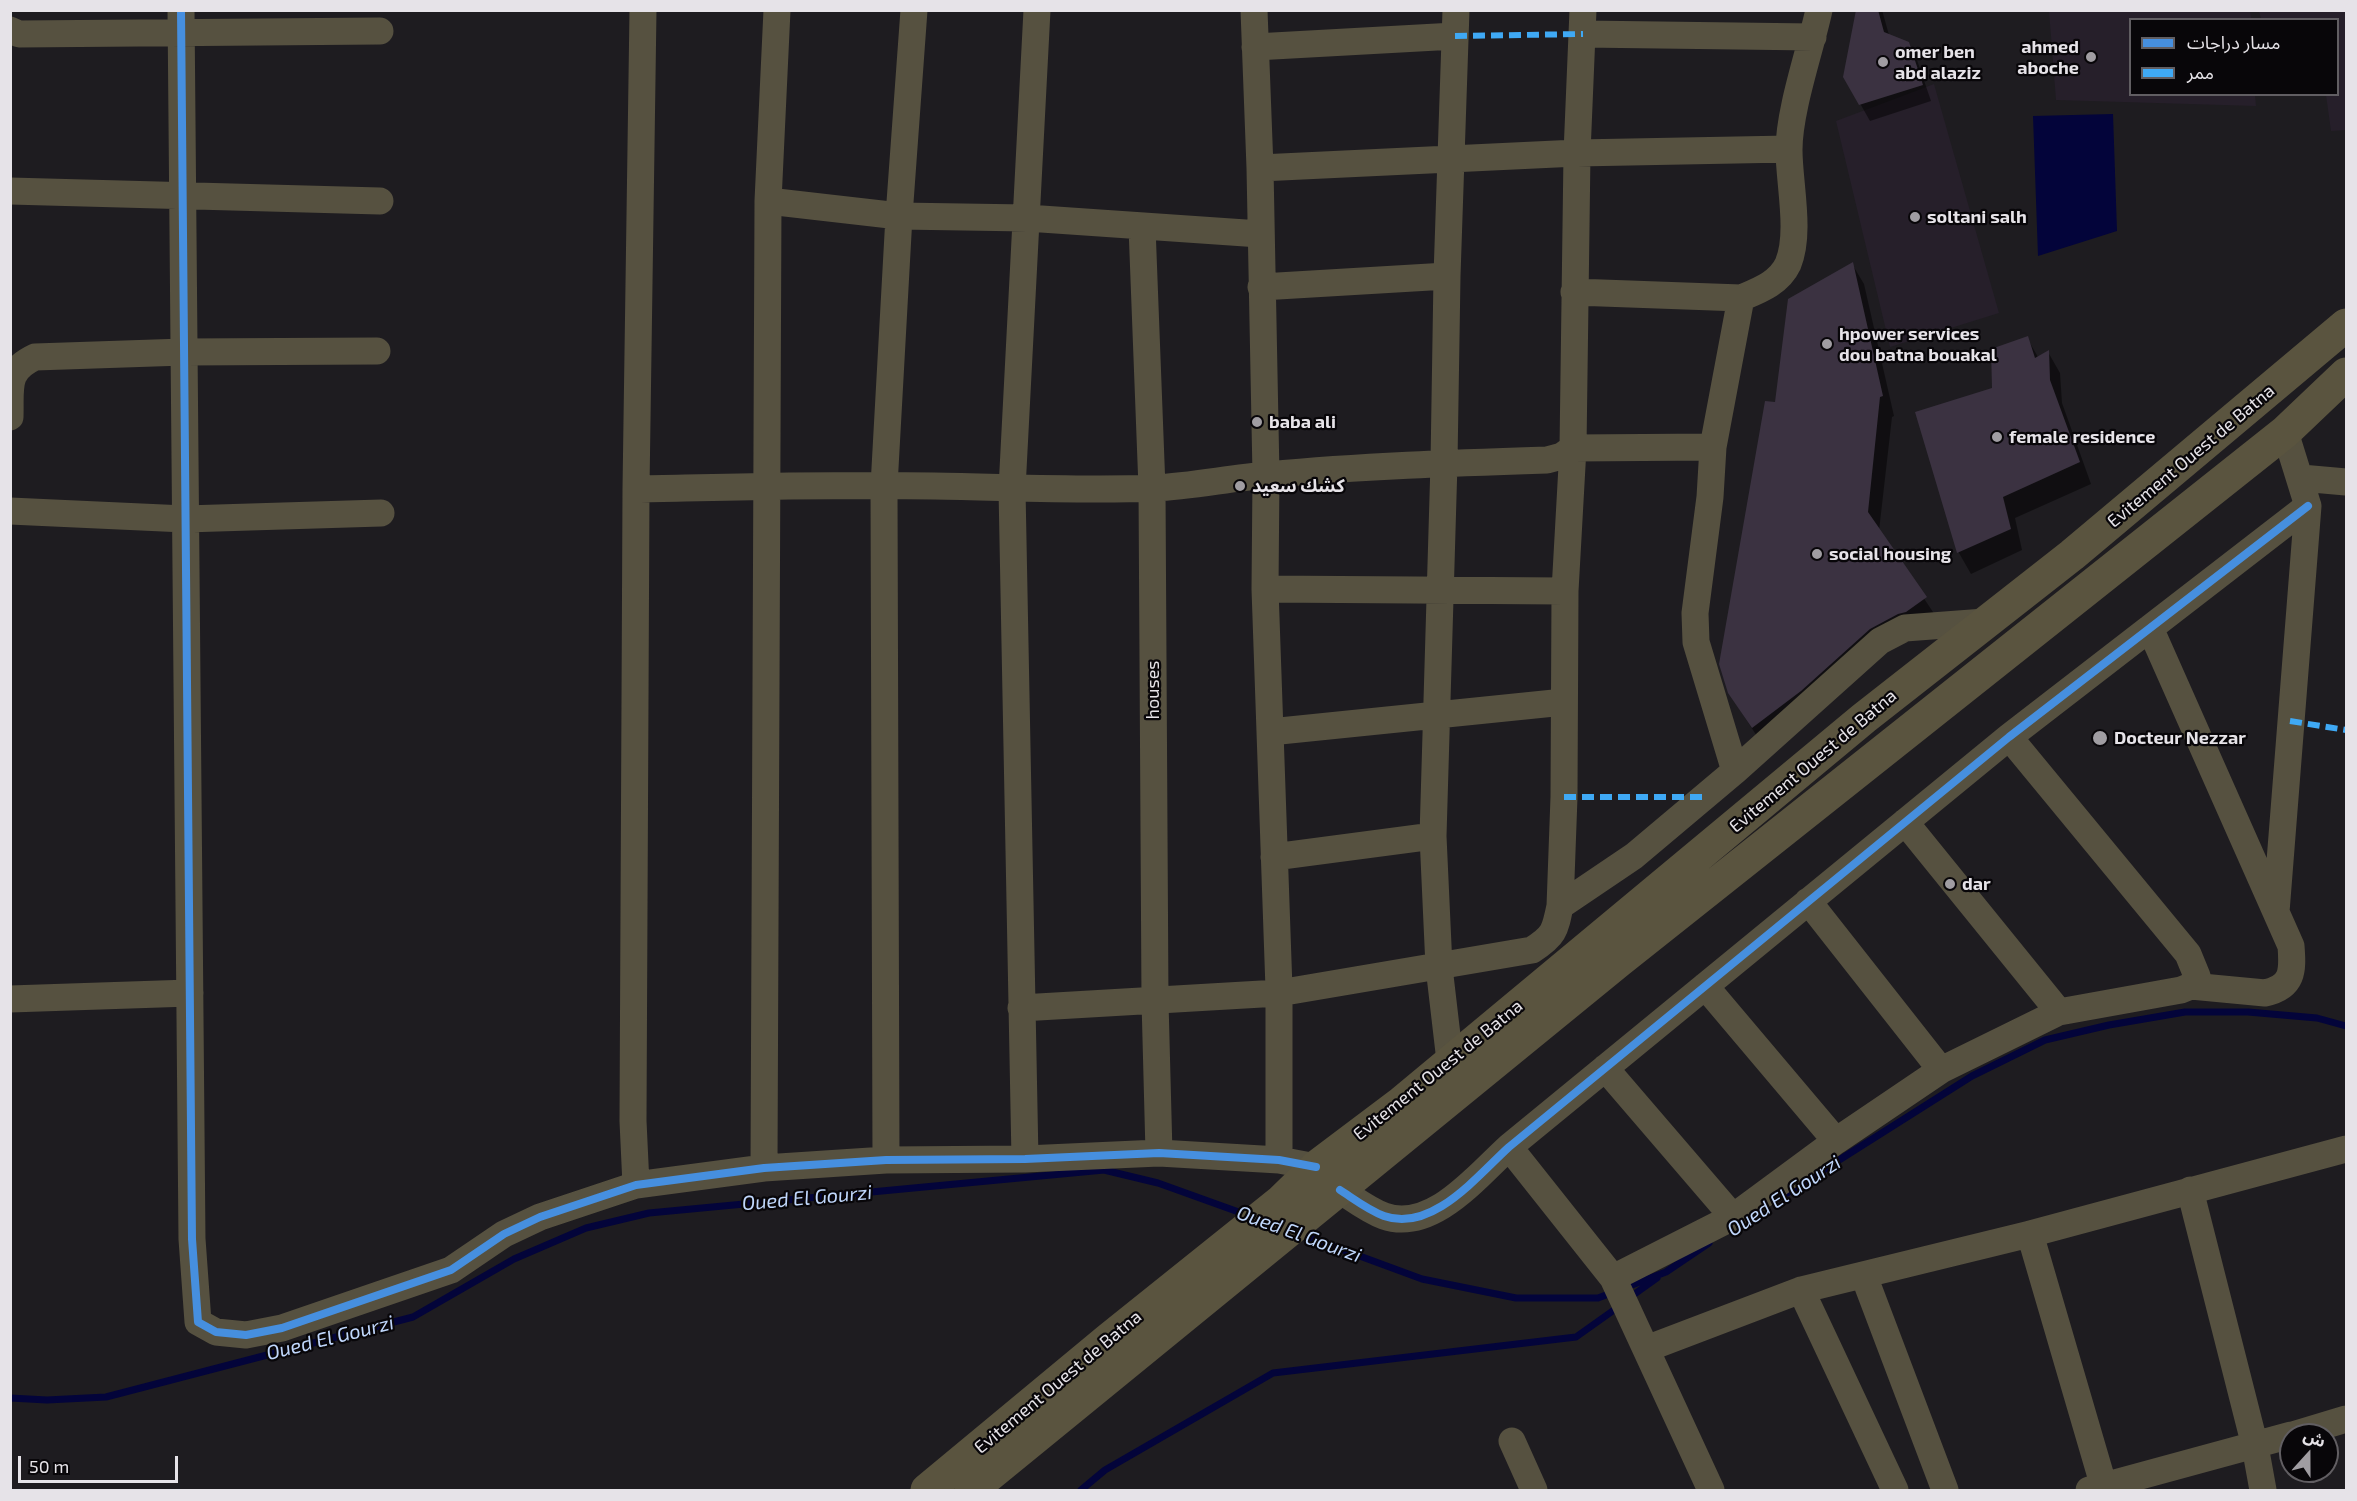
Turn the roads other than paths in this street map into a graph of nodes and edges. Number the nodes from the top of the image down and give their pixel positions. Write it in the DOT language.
graph roads {
  1 [pos="643,10"];
  2 [pos="777,10"];
  3 [pos="914,10"];
  4 [pos="1037,10"];
  5 [pos="1254,10"];
  6 [pos="1819,10"];
  7 [pos="181,21"];
  8 [pos="1583,22"];
  9 [pos="1456,23"];
  10 [pos="10,30"];
  11 [pos="380,31"];
  12 [pos="1813,37"];
  13 [pos="1256,47"];
  14 [pos="1789,149"];
  15 [pos="1578,153"];
  16 [pos="1451,160"];
  17 [pos="1260,168"];
  18 [pos="10,191"];
  19 [pos="182,197"];
  20 [pos="380,201"];
  21 [pos="768,201"];
  22 [pos="899,216"];
  23 [pos="1027,218"];
  24 [pos="1142,227"];
  25 [pos="1260,234"];
  26 [pos="1447,276"];
  27 [pos="1261,287"];
  28 [pos="1574,292"];
  29 [pos="1741,298"];
  30 [pos="2346,325"];
  31 [pos="377,351"];
  32 [pos="184,352"];
  33 [pos="2346,374"];
  34 [pos="10,417"];
  35 [pos="2285,432"];
  36 [pos="1713,447"];
  37 [pos="1573,448"];
  38 [pos="1444,463"];
  39 [pos="1266,475"];
  40 [pos="2301,478"];
  41 [pos="2346,482"];
  42 [pos="768,486"];
  43 [pos="884,486"];
  44 [pos="1152,488"];
  45 [pos="636,489"];
  46 [pos="1012,489"];
  47 [pos="2308,506"];
  48 [pos="10,512"];
  49 [pos="381,513"];
  50 [pos="185,519"];
  51 [pos="1265,589"];
  52 [pos="1439,590"];
  53 [pos="1565,591"];
  54 [pos="1985,622"];
  55 [pos="2150,628"];
  56 [pos="1564,702"];
  57 [pos="1436,717"];
  58 [pos="1270,732"];
  59 [pos="2009,737"];
  60 [pos="1735,771"];
  61 [pos="1905,822"];
  62 [pos="1433,836"];
  63 [pos="1274,857"];
  64 [pos="1808,901"];
  65 [pos="1560,906"];
  66 [pos="2276,912"];
  67 [pos="1549,939"];
  68 [pos="1579,955"];
  69 [pos="1439,967"];
  70 [pos="1705,986"];
  71 [pos="2191,986"];
  72 [pos="190,993"];
  73 [pos="1278,993"];
  74 [pos="10,999"];
  75 [pos="1155,1001"];
  76 [pos="1021,1008"];
  77 [pos="2059,1012"];
  78 [pos="1450,1061"];
  79 [pos="1605,1068"];
  80 [pos="1941,1070"];
  81 [pos="1836,1141"];
  82 [pos="1509,1147"];
  83 [pos="2346,1152"];
  84 [pos="1159,1153"];
  85 [pos="1025,1159"];
  86 [pos="886,1160"];
  87 [pos="1279,1160"];
  88 [pos="1316,1167"];
  89 [pos="764,1168"];
  90 [pos="636,1185"];
  91 [pos="1340,1190"];
  92 [pos="2190,1190"];
  93 [pos="1733,1217"];
  94 [pos="2030,1234"];
  95 [pos="1229,1260"];
  96 [pos="1864,1276"];
  97 [pos="1616,1284"];
  98 [pos="1801,1290"];
  99 [pos="1640,1337"];
  100 [pos="2279,1439"];
  101 [pos="1512,1441"];
  102 [pos="2255,1446"];
  103 [pos="2096,1489"];
  104 [pos="927,1491"];
  105 [pos="971,1491"];
  106 [pos="1534,1491"];
  107 [pos="1711,1491"];
  108 [pos="1895,1491"];
  109 [pos="1945,1491"];
  110 [pos="2263,1491"];
  1 -- 45 [label="street"];
  2 -- 21 [label="street"];
  3 -- 22 [label="street"];
  4 -- 23 [label="street"];
  5 -- 13 [label="street"];
  6 -- 12 [label="street"];
  7 -- 10 [label="street"];
  7 -- 11 [label="street"];
  7 -- 19 [label="street"];
  8 -- 12 [label="street"];
  8 -- 15 [label="street"];
  9 -- 13 [label="street"];
  9 -- 16 [label="street"];
  12 -- 14 [label="street"];
  13 -- 17 [label="street"];
  14 -- 15 [label="street"];
  14 -- 29 [label="street"];
  15 -- 16 [label="street"];
  15 -- 28 [label="street"];
  16 -- 17 [label="street"];
  16 -- 26 [label="street"];
  17 -- 25 [label="street"];
  18 -- 19 [label="street"];
  19 -- 20 [label="street"];
  19 -- 32 [label="street"];
  21 -- 22 [label="street"];
  21 -- 42 [label="street"];
  22 -- 23 [label="street"];
  22 -- 43 [label="street"];
  23 -- 24 [label="street"];
  23 -- 46 [label="street"];
  24 -- 25 [label="street"];
  24 -- 44 [label="street, houses"];
  25 -- 27 [label="street"];
  26 -- 27 [label="street"];
  26 -- 38 [label="street"];
  27 -- 39 [label="street"];
  28 -- 29 [label="street"];
  28 -- 37 [label="street"];
  29 -- 36 [label="street"];
  30 -- 54 [label="highway, Evitement Ouest de Batna"];
  31 -- 32 [label="street"];
  32 -- 34 [label="street"];
  32 -- 50 [label="street"];
  33 -- 35 [label="highway, Evitement Ouest de Batna"];
  35 -- 40 [label="street"];
  35 -- 91 [label="highway, Evitement Ouest de Batna"];
  36 -- 37 [label="street"];
  36 -- 60 [label="street"];
  37 -- 38 [label="street"];
  37 -- 53 [label="street"];
  38 -- 39 [label="street"];
  38 -- 52 [label="street"];
  39 -- 44 [label="street"];
  39 -- 51 [label="street"];
  40 -- 41 [label="street"];
  40 -- 47 [label="street"];
  42 -- 43 [label="street"];
  42 -- 45 [label="street"];
  42 -- 89 [label="street"];
  43 -- 46 [label="street"];
  43 -- 86 [label="street"];
  44 -- 46 [label="street"];
  44 -- 75 [label="street, houses"];
  45 -- 90 [label="street"];
  46 -- 76 [label="street"];
  47 -- 55 [label="street"];
  47 -- 66 [label="street"];
  48 -- 50 [label="street"];
  49 -- 50 [label="street"];
  50 -- 72 [label="street"];
  51 -- 52 [label="street"];
  51 -- 58 [label="street"];
  52 -- 53 [label="street"];
  52 -- 57 [label="street"];
  53 -- 56 [label="street"];
  54 -- 60 [label="street"];
  54 -- 68 [label="highway, Evitement Ouest de Batna"];
  55 -- 59 [label="street"];
  55 -- 66 [label="street"];
  56 -- 57 [label="street"];
  56 -- 65 [label="street"];
  57 -- 58 [label="street"];
  57 -- 62 [label="street"];
  58 -- 63 [label="street"];
  59 -- 61 [label="street"];
  59 -- 71 [label="street"];
  60 -- 65 [label="street"];
  61 -- 64 [label="street"];
  61 -- 77 [label="street"];
  62 -- 63 [label="street"];
  62 -- 69 [label="street"];
  63 -- 73 [label="street"];
  64 -- 70 [label="street"];
  64 -- 80 [label="street"];
  65 -- 67 [label="street"];
  66 -- 71 [label="street"];
  67 -- 68 [label="street"];
  67 -- 69 [label="street"];
  68 -- 78 [label="highway, Evitement Ouest de Batna"];
  69 -- 73 [label="street"];
  69 -- 78 [label="street"];
  70 -- 79 [label="street"];
  70 -- 81 [label="street"];
  71 -- 77 [label="street"];
  72 -- 74 [label="street"];
  72 -- 90 [label="street"];
  73 -- 75 [label="street"];
  73 -- 87 [label="street"];
  75 -- 76 [label="street"];
  75 -- 84 [label="street, houses"];
  76 -- 85 [label="street"];
  77 -- 80 [label="street"];
  78 -- 88 [label="highway, Evitement Ouest de Batna"];
  79 -- 82 [label="street"];
  79 -- 93 [label="street"];
  80 -- 81 [label="street"];
  81 -- 93 [label="street"];
  82 -- 91 [label="street"];
  82 -- 97 [label="street"];
  83 -- 92 [label="street"];
  84 -- 85 [label="street"];
  84 -- 87 [label="street"];
  85 -- 86 [label="street"];
  86 -- 89 [label="street"];
  87 -- 88 [label="street"];
  88 -- 95 [label="highway, Evitement Ouest de Batna"];
  89 -- 90 [label="street"];
  91 -- 95 [label="highway, Evitement Ouest de Batna"];
  92 -- 94 [label="street"];
  92 -- 102 [label="street"];
  93 -- 97 [label="street"];
  94 -- 96 [label="street"];
  94 -- 103 [label="street"];
  95 -- 104 [label="highway, Evitement Ouest de Batna"];
  95 -- 105 [label="highway, Evitement Ouest de Batna"];
  96 -- 98 [label="street"];
  96 -- 109 [label="street"];
  97 -- 99 [label="street"];
  98 -- 99 [label="street"];
  98 -- 108 [label="street"];
  99 -- 107 [label="street"];
  100 -- 102 [label="street"];
  101 -- 106 [label="street"];
  102 -- 103 [label="street"];
  102 -- 110 [label="street"];
}
